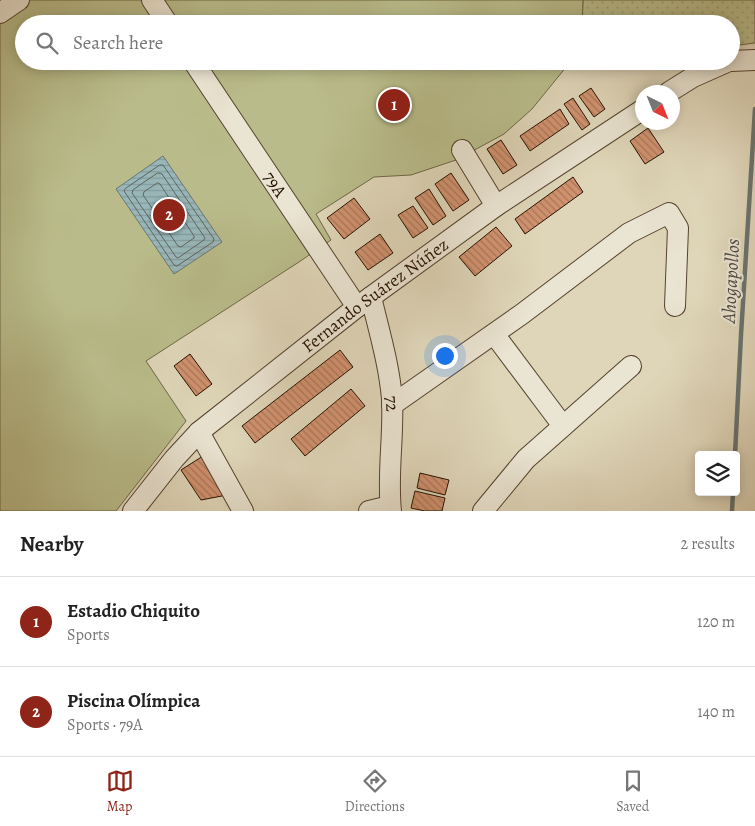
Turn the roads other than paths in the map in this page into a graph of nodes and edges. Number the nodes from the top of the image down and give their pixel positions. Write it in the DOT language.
graph roads {
  1 [pos="19,0"];
  2 [pos="152,0"];
  3 [pos="0,13"];
  4 [pos="162,15"];
  5 [pos="199,70"];
  6 [pos="713,70"];
  7 [pos="680,85"];
  8 [pos="635,115"];
  9 [pos="462,150"];
  10 [pos="496,206"];
  11 [pos="364,302"];
  12 [pos="675,306"];
  13 [pos="494,334"];
  14 [pos="630,366"];
  15 [pos="392,405"];
  16 [pos="563,426"];
  17 [pos="199,432"];
  18 [pos="391,509"];
  19 [pos="133,511"];
  20 [pos="243,511"];
  21 [pos="369,511"];
  22 [pos="483,511"];
  1 -- 3 [label="street"];
  2 -- 4 [label="street"];
  5 -- 11 [label="street, 79A"];
  6 -- 7 [label="street"];
  8 -- 10 [label="street, Fernando Suárez Núñez"];
  9 -- 10 [label="street"];
  10 -- 11 [label="street, Fernando Suárez Núñez"];
  11 -- 15 [label="street, 72"];
  11 -- 17 [label="street, Fernando Suárez Núñez"];
  12 -- 13 [label="street"];
  13 -- 15 [label="street"];
  13 -- 16 [label="street"];
  14 -- 16 [label="street"];
  15 -- 18 [label="street, 72"];
  16 -- 22 [label="street"];
  17 -- 19 [label="street, Fernando Suárez Núñez"];
  17 -- 20 [label="street"];
  18 -- 21 [label="street"];
}
